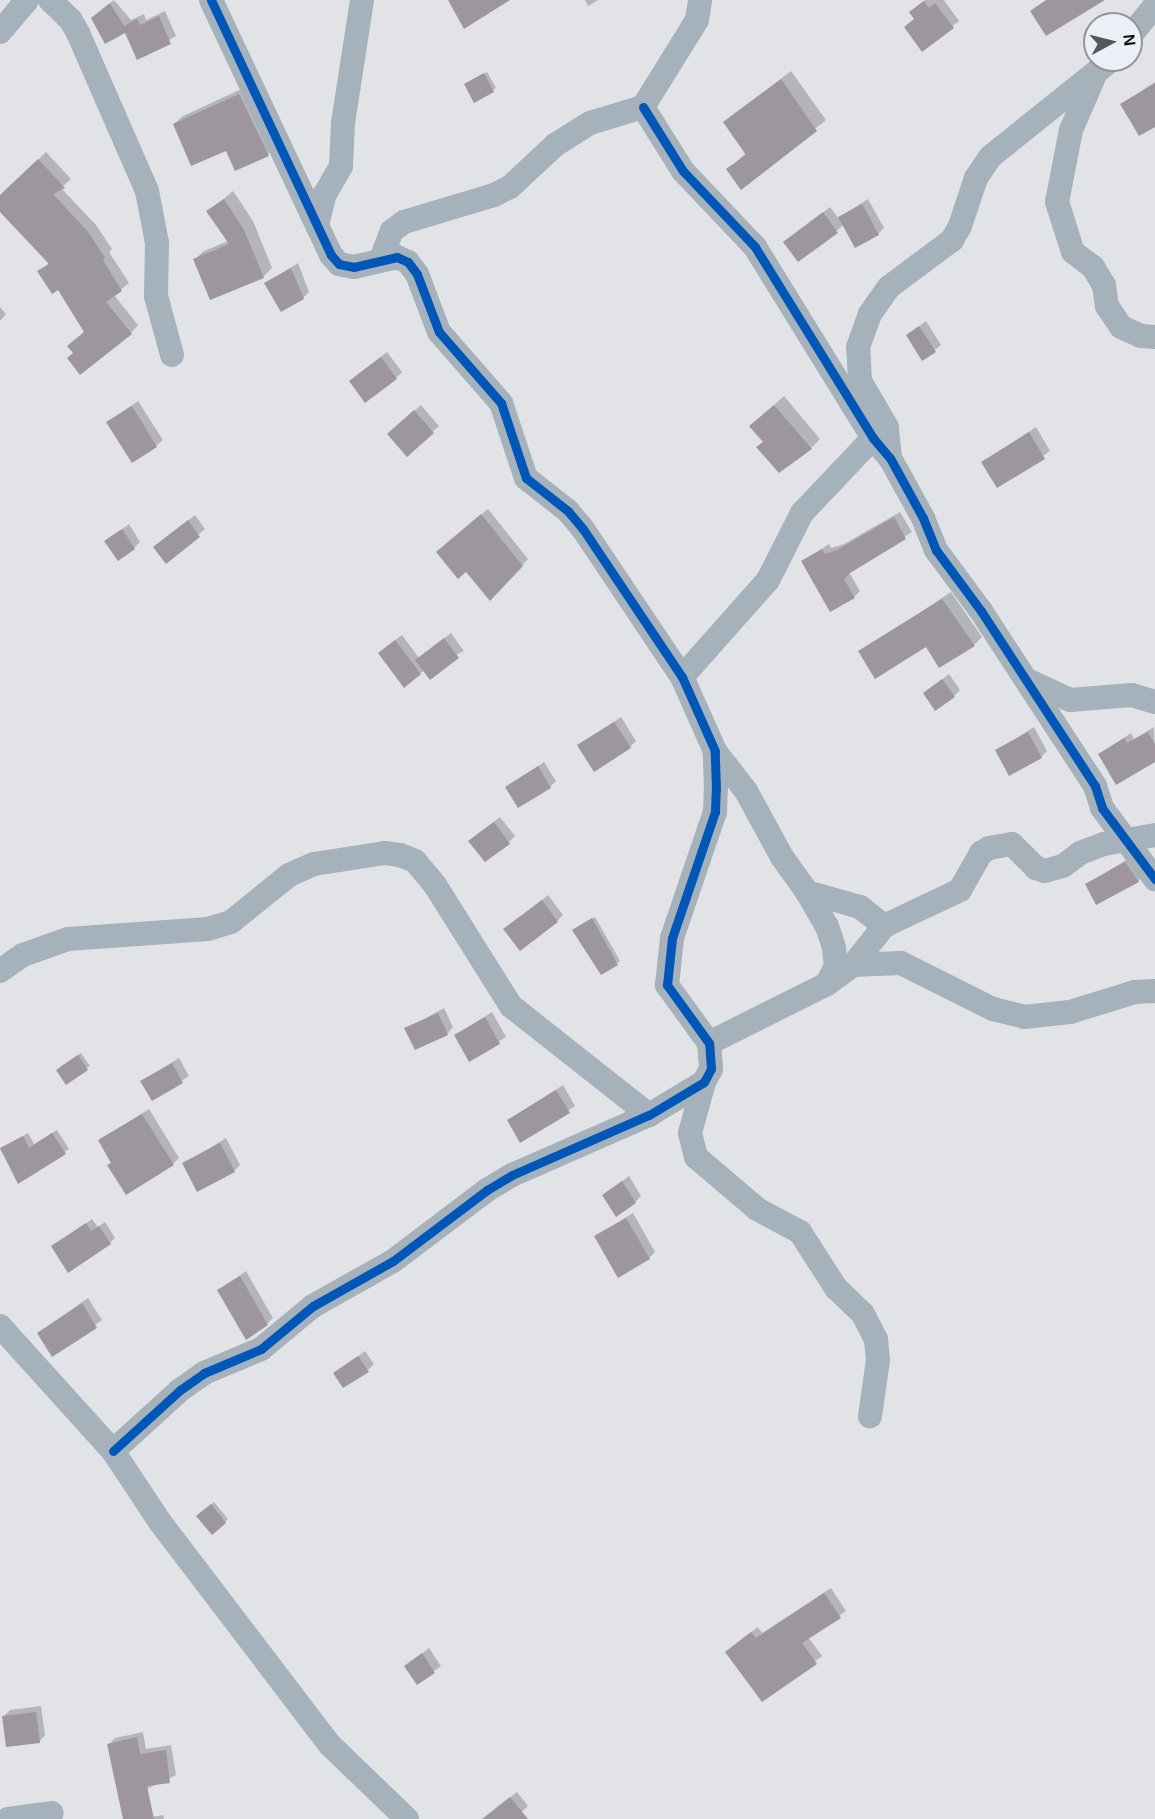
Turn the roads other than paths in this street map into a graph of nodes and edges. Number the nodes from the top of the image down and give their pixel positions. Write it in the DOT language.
graph roads {
  1 [pos="27,0"];
  2 [pos="50,0"];
  3 [pos="211,0"];
  4 [pos="362,0"];
  5 [pos="700,0"];
  6 [pos="1155,5"];
  7 [pos="1143,20"];
  8 [pos="0,32"];
  9 [pos="1098,72"];
  10 [pos="1101,72"];
  11 [pos="643,107"];
  12 [pos="317,225"];
  13 [pos="381,259"];
  14 [pos="1155,337"];
  15 [pos="172,355"];
  16 [pos="873,438"];
  17 [pos="890,458"];
  18 [pos="682,677"];
  19 [pos="1027,680"];
  20 [pos="1155,702"];
  21 [pos="716,752"];
  22 [pos="1102,808"];
  23 [pos="1155,835"];
  24 [pos="1129,841"];
  25 [pos="1080,853"];
  26 [pos="1155,879"];
  27 [pos="807,892"];
  28 [pos="884,926"];
  29 [pos="853,965"];
  30 [pos="0,971"];
  31 [pos="1155,973"];
  32 [pos="827,984"];
  33 [pos="1145,992"];
  34 [pos="709,1043"];
  35 [pos="704,1082"];
  36 [pos="649,1115"];
  37 [pos="0,1326"];
  38 [pos="870,1416"];
  39 [pos="113,1451"];
  40 [pos="52,1813"];
  41 [pos="8,1819"];
  42 [pos="407,1819"];
  1 -- 8 [label="street"];
  2 -- 15 [label="street"];
  3 -- 12 [label="street"];
  4 -- 12 [label="street"];
  5 -- 11 [label="street"];
  6 -- 7 [label="street"];
  9 -- 17 [label="street"];
  10 -- 14 [label="street"];
  11 -- 13 [label="street"];
  11 -- 16 [label="street"];
  12 -- 13 [label="street"];
  13 -- 18 [label="street"];
  16 -- 17 [label="street"];
  16 -- 18 [label="street"];
  17 -- 19 [label="street"];
  18 -- 21 [label="street"];
  19 -- 20 [label="street"];
  19 -- 22 [label="street"];
  21 -- 27 [label="street"];
  21 -- 34 [label="street"];
  22 -- 24 [label="street"];
  22 -- 25 [label="street"];
  23 -- 24 [label="street"];
  24 -- 25 [label="street"];
  24 -- 26 [label="street"];
  25 -- 28 [label="street"];
  27 -- 28 [label="street"];
  27 -- 32 [label="street"];
  28 -- 29 [label="street"];
  29 -- 32 [label="street"];
  29 -- 33 [label="street"];
  30 -- 36 [label="street"];
  31 -- 33 [label="street"];
  32 -- 34 [label="street"];
  34 -- 35 [label="street"];
  35 -- 36 [label="street"];
  35 -- 38 [label="street"];
  36 -- 39 [label="street"];
  37 -- 39 [label="street"];
  39 -- 42 [label="street"];
  40 -- 41 [label="street"];
}
